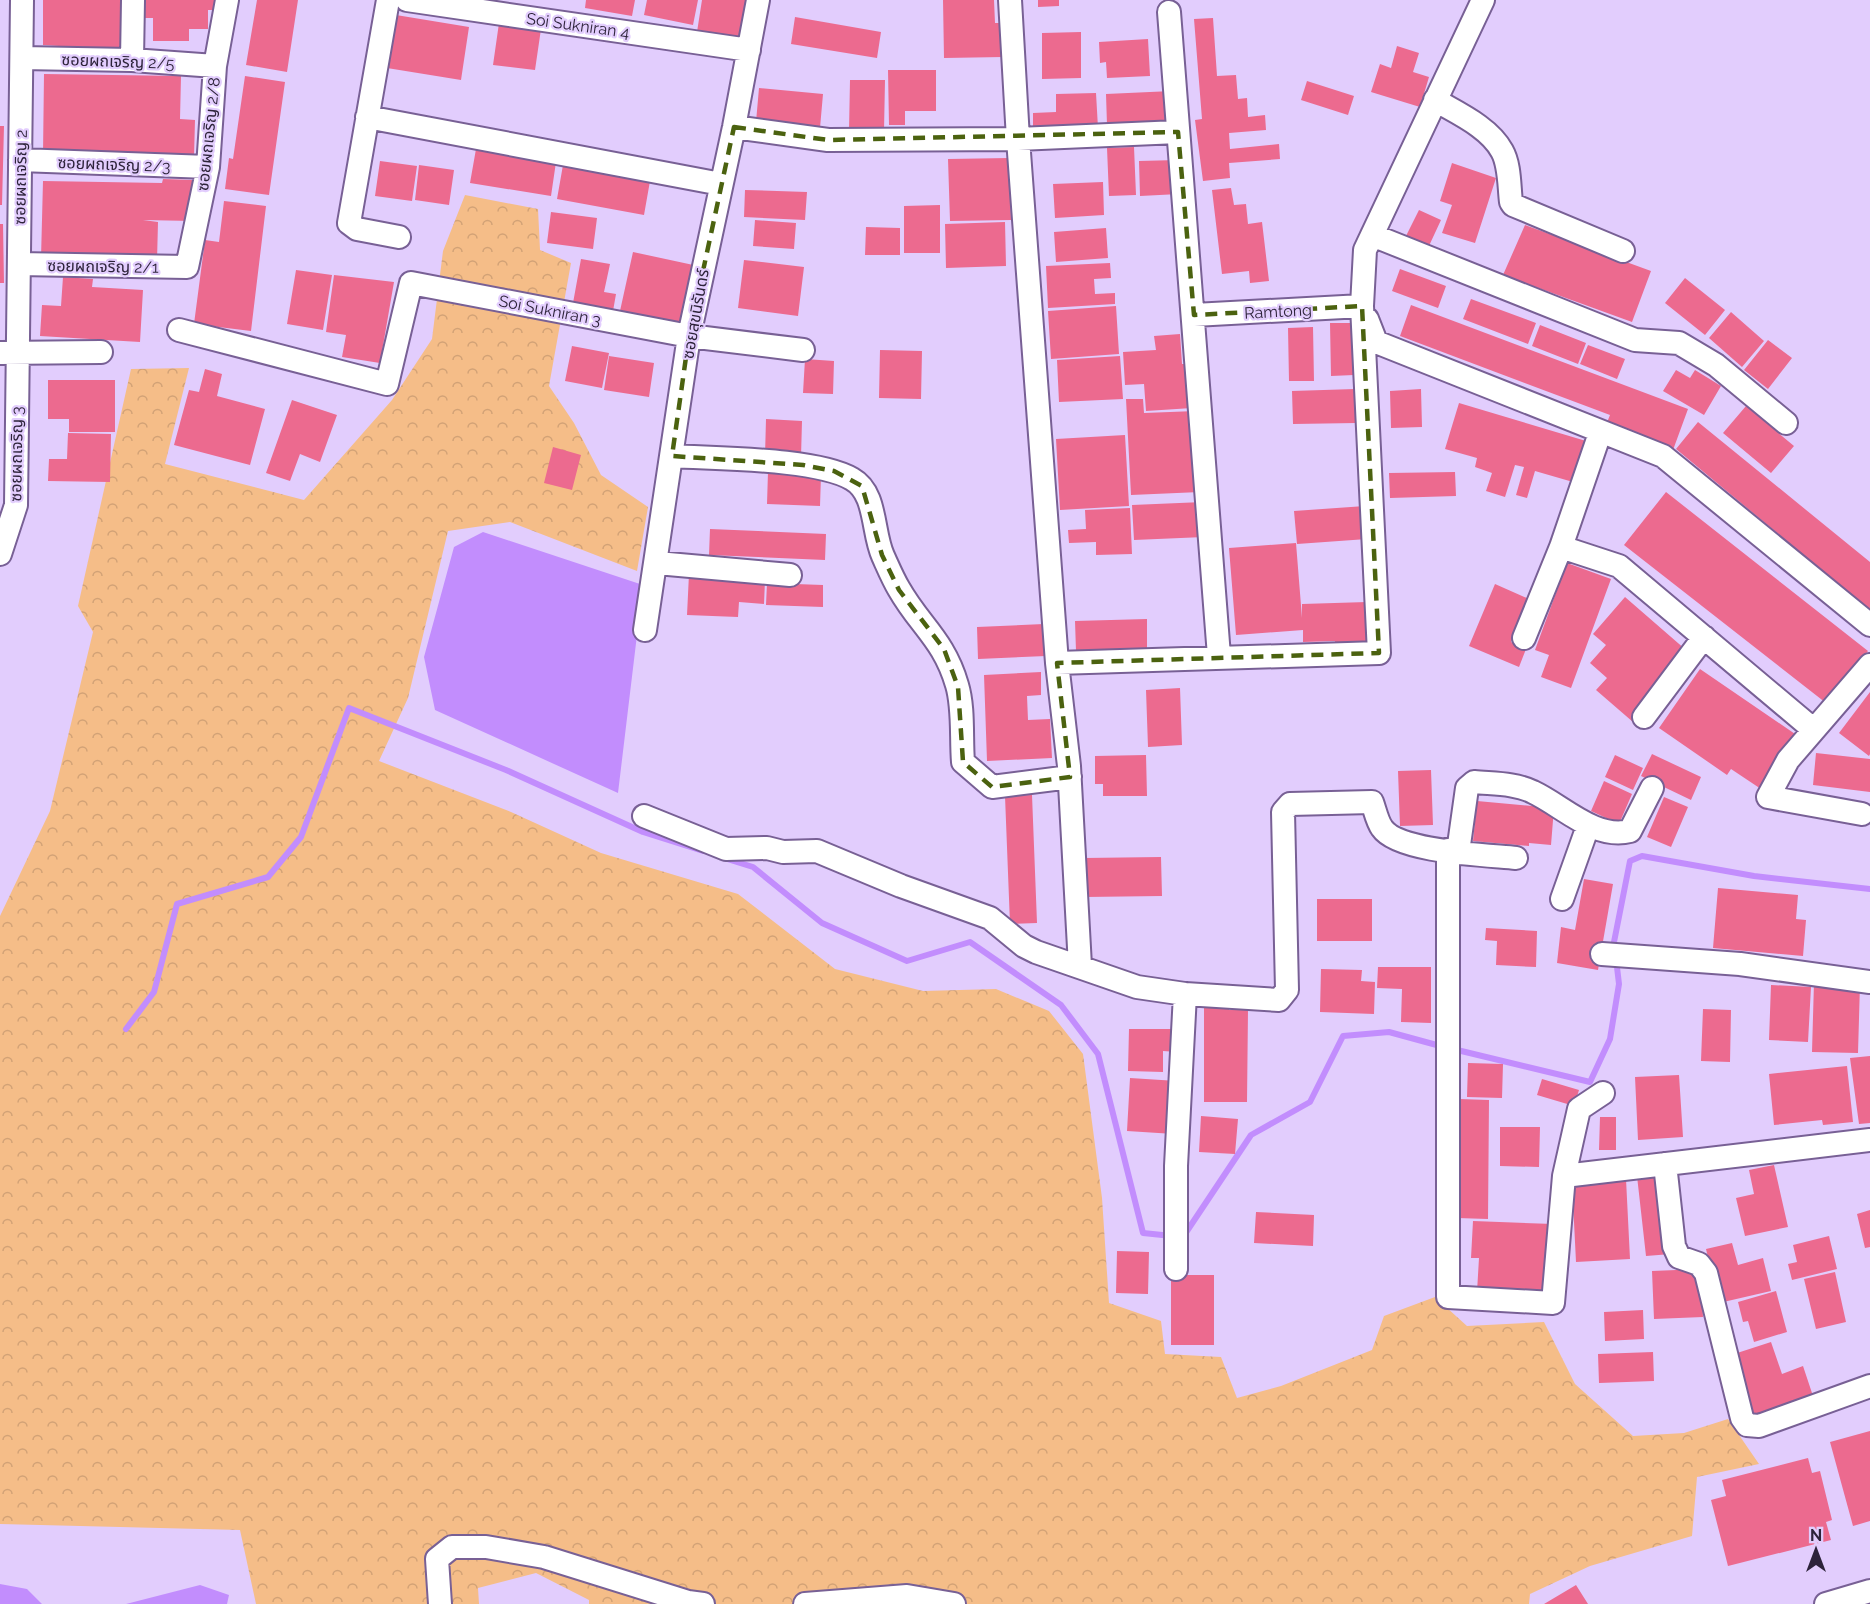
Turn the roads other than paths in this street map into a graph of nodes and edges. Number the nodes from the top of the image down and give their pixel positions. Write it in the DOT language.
graph roads {
  1 [pos="22,0"];
  2 [pos="134,0"];
  3 [pos="227,0"];
  4 [pos="388,0"];
  5 [pos="407,0"];
  6 [pos="758,0"];
  7 [pos="1010,0"];
  8 [pos="1483,0"];
  9 [pos="1169,12"];
  10 [pos="749,50"];
  11 [pos="22,58"];
  12 [pos="132,60"];
  13 [pos="215,66"];
  14 [pos="1435,100"];
  15 [pos="10,110"];
  16 [pos="368,117"];
  17 [pos="734,127"];
  18 [pos="1178,132"];
  19 [pos="1018,139"];
  20 [pos="20,160"];
  21 [pos="208,167"];
  22 [pos="721,184"];
  23 [pos="10,212"];
  24 [pos="1372,235"];
  25 [pos="399,237"];
  26 [pos="1623,251"];
  27 [pos="19,264"];
  28 [pos="187,267"];
  29 [pos="1362,306"];
  30 [pos="1194,315"];
  31 [pos="179,330"];
  32 [pos="689,336"];
  33 [pos="803,350"];
  34 [pos="101,352"];
  35 [pos="9,353"];
  36 [pos="1786,423"];
  37 [pos="1600,433"];
  38 [pos="672,456"];
  39 [pos="8,505"];
  40 [pos="1561,548"];
  41 [pos="0,554"];
  42 [pos="657,563"];
  43 [pos="790,575"];
  44 [pos="1870,625"];
  45 [pos="645,630"];
  46 [pos="1704,637"];
  47 [pos="1524,638"];
  48 [pos="1220,656"];
  49 [pos="1057,663"];
  50 [pos="1870,665"];
  51 [pos="1644,717"];
  52 [pos="1814,730"];
  53 [pos="1070,777"];
  54 [pos="1652,788"];
  55 [pos="1862,814"];
  56 [pos="644,816"];
  57 [pos="1588,826"];
  58 [pos="1453,851"];
  59 [pos="1516,858"];
  60 [pos="1562,899"];
  61 [pos="1602,954"];
  62 [pos="1080,966"];
  63 [pos="1870,982"];
  64 [pos="1185,994"];
  65 [pos="1603,1093"];
  66 [pos="1870,1140"];
  67 [pos="1665,1164"];
  68 [pos="1564,1176"];
  69 [pos="1176,1249"];
  70 [pos="1870,1386"];
  71 [pos="1870,1591"];
  72 [pos="440,1604"];
  73 [pos="703,1604"];
  74 [pos="805,1604"];
  75 [pos="954,1604"];
  76 [pos="1826,1604"];
  1 -- 11 [label="street, ซอยผถเจริญ 2"];
  2 -- 12 [label="street"];
  3 -- 13 [label="street, ซอยผถเจริญ 2/8"];
  4 -- 16 [label="street"];
  5 -- 10 [label="street, Soi Sukniran 4"];
  6 -- 10 [label="street, ซอยสุขนิรันดร์"];
  7 -- 19 [label="street"];
  8 -- 14 [label="street"];
  9 -- 18 [label="street"];
  10 -- 17 [label="street, ซอยสุขนิรันดร์"];
  11 -- 12 [label="street, ซอยผถเจริญ 2/5"];
  11 -- 15 [label="street, ซอยผถเจริญ 2"];
  12 -- 13 [label="street, ซอยผถเจริญ 2/5"];
  13 -- 21 [label="street, ซอยผถเจริญ 2/8"];
  14 -- 24 [label="street"];
  14 -- 26 [label="street"];
  15 -- 20 [label="street, ซอยผถเจริญ 2"];
  16 -- 22 [label="street"];
  16 -- 25 [label="street"];
  17 -- 19 [label="street"];
  17 -- 22 [label="street, ซอยสุขนิรันดร์"];
  18 -- 19 [label="street"];
  18 -- 30 [label="street"];
  19 -- 49 [label="street"];
  20 -- 21 [label="street, ซอยผถเจริญ 2/3"];
  20 -- 23 [label="street, ซอยผถเจริญ 2"];
  21 -- 28 [label="street, ซอยผถเจริญ 2/8"];
  22 -- 32 [label="street, ซอยสุขนิรันดร์"];
  23 -- 27 [label="street, ซอยผถเจริญ 2"];
  24 -- 29 [label="street"];
  24 -- 36 [label="street"];
  27 -- 28 [label="street, ซอยผถเจริญ 2/1"];
  27 -- 35 [label="street, ซอยผถเจริญ 2"];
  29 -- 30 [label="street, Ramtong"];
  29 -- 37 [label="street"];
  29 -- 48 [label="street"];
  30 -- 48 [label="street"];
  31 -- 32 [label="street, Soi Sukniran 3"];
  32 -- 33 [label="street, Soi Sukniran 3"];
  32 -- 38 [label="street, ซอยสุขนิรันดร์"];
  34 -- 35 [label="street"];
  35 -- 39 [label="street, ซอยผถเจริญ 3"];
  37 -- 40 [label="street"];
  37 -- 44 [label="street"];
  38 -- 42 [label="street, ซอยสุขนิรันดร์"];
  38 -- 53 [label="street"];
  39 -- 41 [label="street, ซอยผถเจริญ 3"];
  40 -- 46 [label="street"];
  40 -- 47 [label="street"];
  42 -- 43 [label="street"];
  42 -- 45 [label="street, ซอยสุขนิรันดร์"];
  46 -- 51 [label="street"];
  46 -- 52 [label="street"];
  48 -- 49 [label="street"];
  49 -- 53 [label="street"];
  50 -- 52 [label="street"];
  52 -- 55 [label="street"];
  53 -- 62 [label="street"];
  54 -- 57 [label="street"];
  56 -- 62 [label="street"];
  57 -- 58 [label="street"];
  57 -- 60 [label="street"];
  58 -- 59 [label="street"];
  58 -- 64 [label="street"];
  58 -- 68 [label="street"];
  61 -- 63 [label="street"];
  62 -- 64 [label="street"];
  64 -- 69 [label="street"];
  65 -- 68 [label="street"];
  66 -- 67 [label="street"];
  67 -- 68 [label="street"];
  67 -- 70 [label="street"];
  71 -- 76 [label="street"];
  72 -- 73 [label="street"];
  74 -- 75 [label="street"];
}
